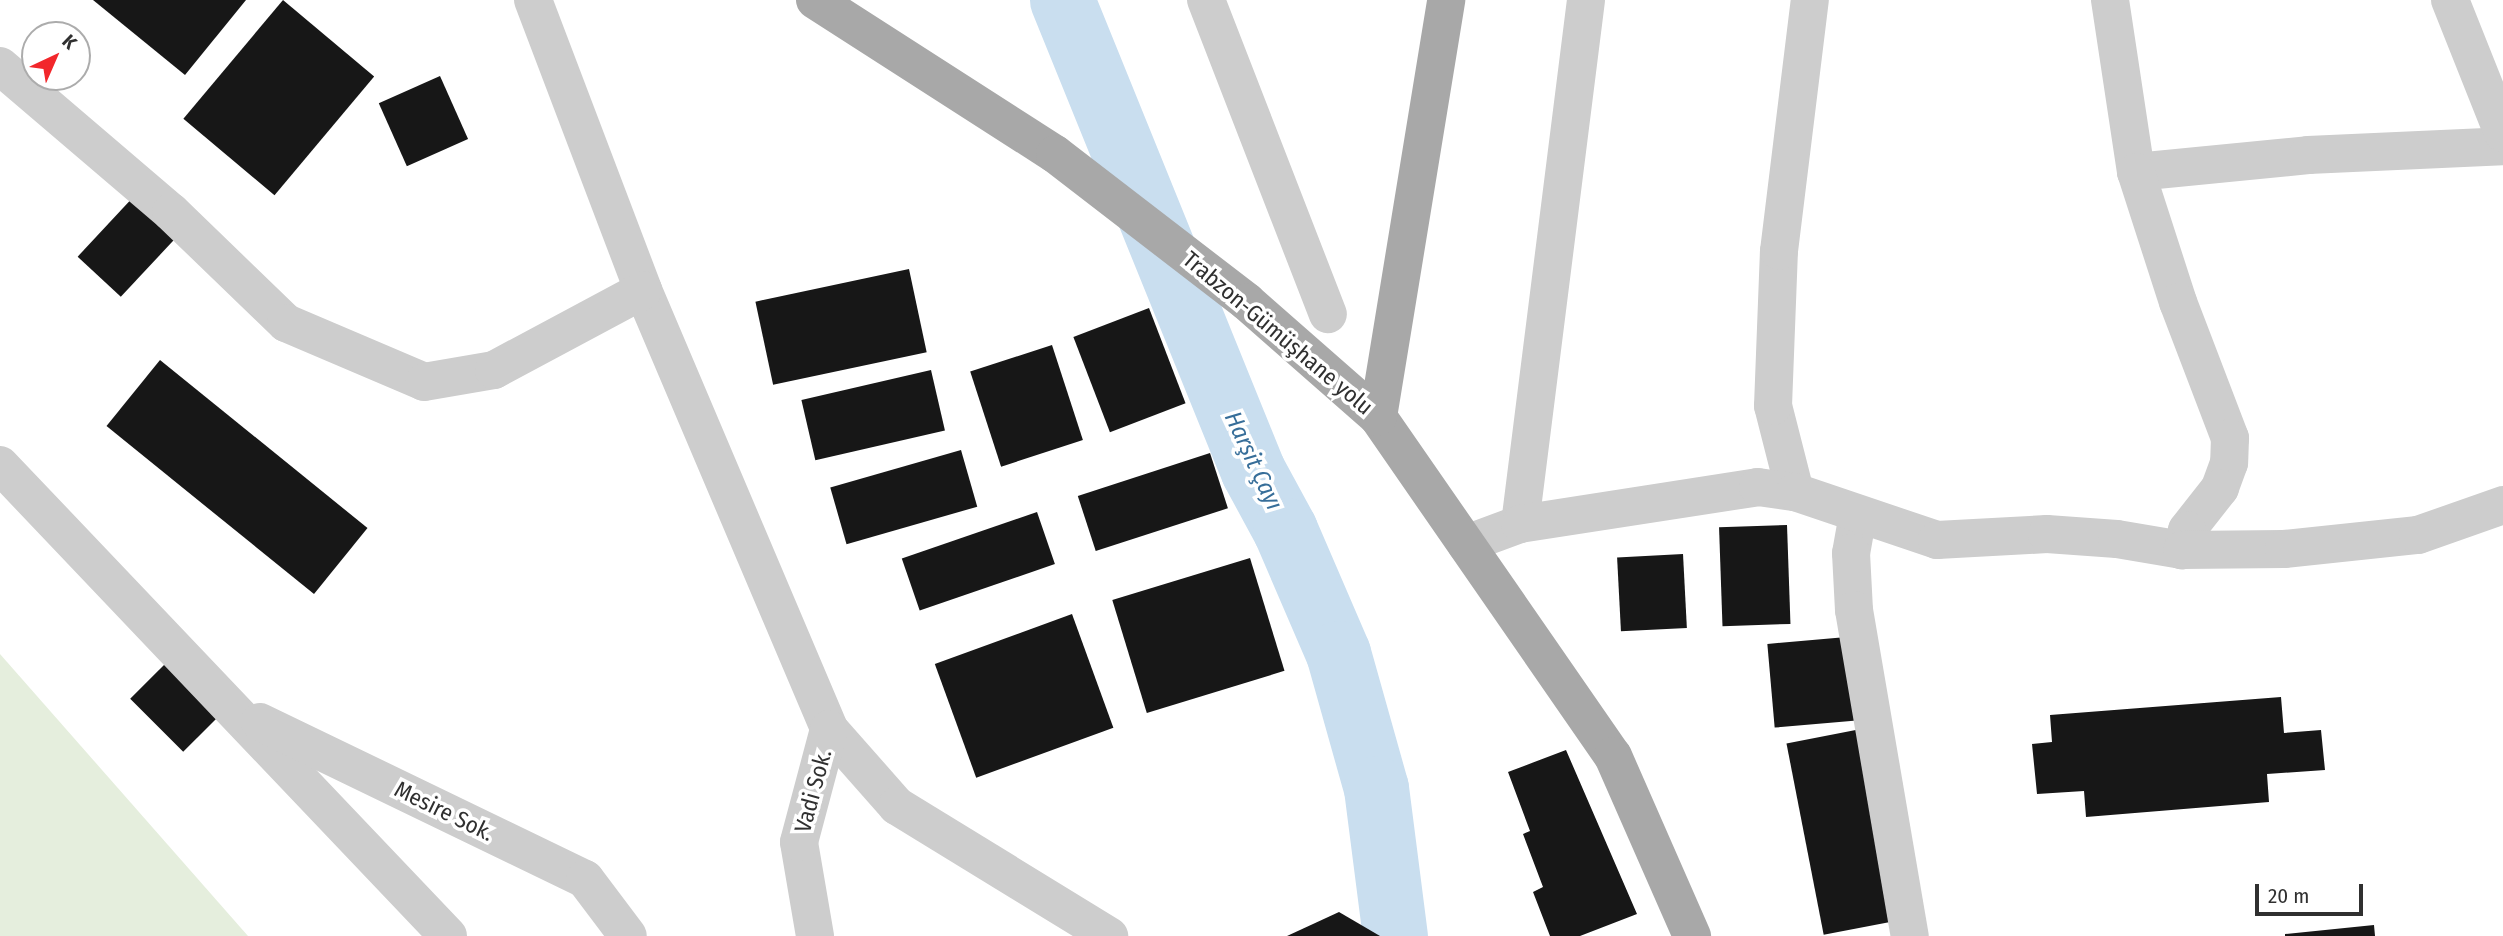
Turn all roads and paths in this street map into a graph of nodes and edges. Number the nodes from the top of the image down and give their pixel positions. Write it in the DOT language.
graph roads {
  1 [pos="533,0"];
  2 [pos="816,0"];
  3 [pos="1206,0"];
  4 [pos="1446,0"];
  5 [pos="1586,0"];
  6 [pos="2110,0"];
  7 [pos="2450,0"];
  8 [pos="1808,3"];
  9 [pos="0,66"];
  10 [pos="2503,133"];
  11 [pos="2503,146"];
  12 [pos="2136,172"];
  13 [pos="643,290"];
  14 [pos="1328,314"];
  15 [pos="1378,417"];
  16 [pos="0,465"];
  17 [pos="1795,492"];
  18 [pos="2503,505"];
  19 [pos="1858,514"];
  20 [pos="1520,524"];
  21 [pos="1466,544"];
  22 [pos="2182,550"];
  23 [pos="239,712"];
  24 [pos="829,729"];
  25 [pos="448,936"];
  26 [pos="628,936"];
  27 [pos="816,936"];
  28 [pos="1109,936"];
  29 [pos="1692,936"];
  30 [pos="1910,936"];
  1 -- 13 [label="street"];
  2 -- 15 [label="main road, Trabzon-Gümüşhane yolu"];
  3 -- 14 [label="street"];
  4 -- 15 [label="main road"];
  5 -- 20 [label="street"];
  6 -- 12 [label="street"];
  7 -- 10 [label="street"];
  8 -- 17 [label="street"];
  9 -- 13 [label="street"];
  11 -- 12 [label="street"];
  12 -- 22 [label="street"];
  13 -- 24 [label="street"];
  15 -- 21 [label="main road, Trabzon-Gümüşhane yolu"];
  16 -- 23 [label="street"];
  17 -- 19 [label="street"];
  17 -- 20 [label="street"];
  18 -- 22 [label="street"];
  19 -- 22 [label="street"];
  19 -- 30 [label="street"];
  20 -- 21 [label="street"];
  21 -- 29 [label="main road, Trabzon-Gümüşhane yolu"];
  23 -- 25 [label="street"];
  23 -- 26 [label="street, Mesire Sok."];
  24 -- 27 [label="street, Vadi Sok."];
  24 -- 28 [label="street"];
}
